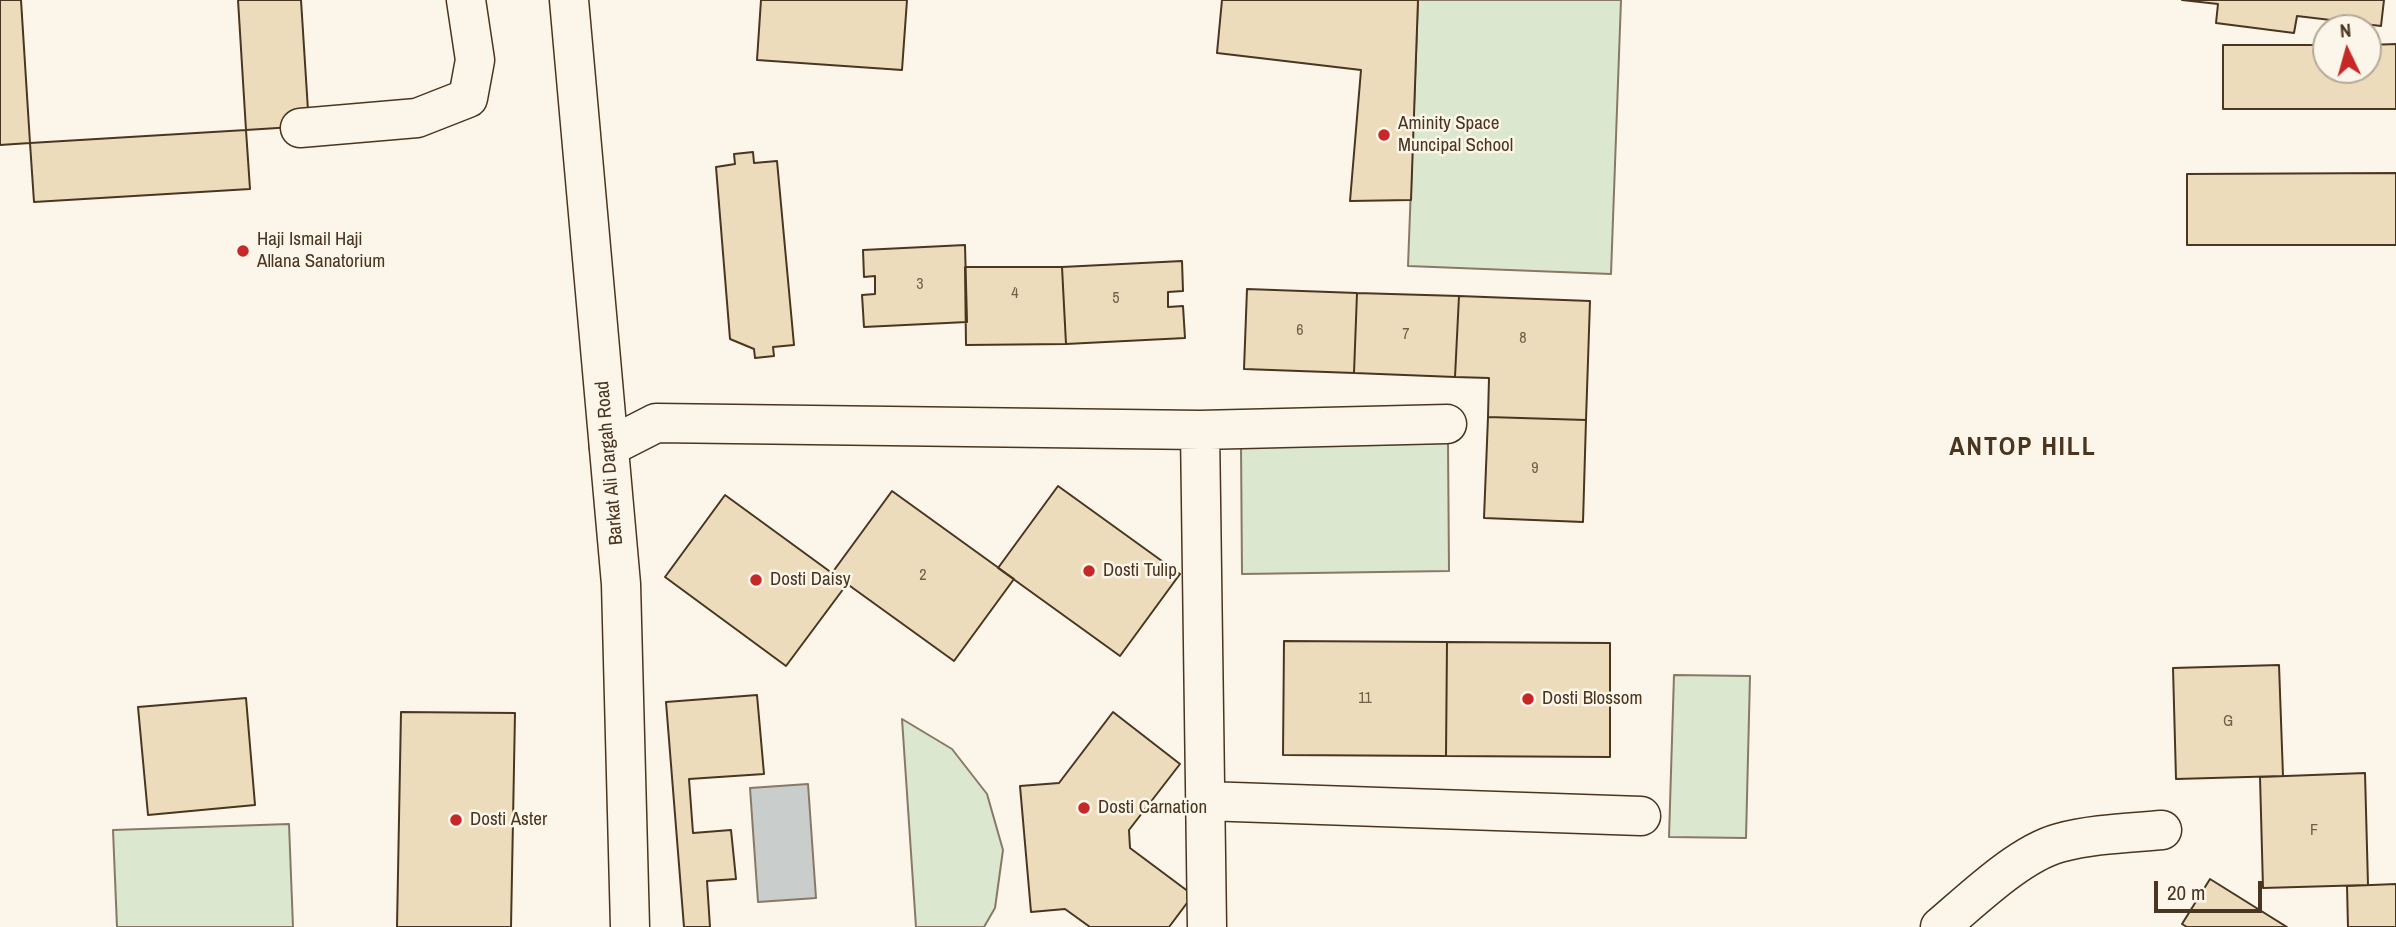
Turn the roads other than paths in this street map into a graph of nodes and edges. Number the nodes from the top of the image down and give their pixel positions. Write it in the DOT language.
graph roads {
  1 [pos="466,0"];
  2 [pos="569,0"];
  3 [pos="300,128"];
  4 [pos="1447,425"];
  5 [pos="1200,430"];
  6 [pos="609,447"];
  7 [pos="1205,801"];
  8 [pos="1641,816"];
  9 [pos="2162,830"];
  10 [pos="630,927"];
  11 [pos="1207,927"];
  12 [pos="1940,927"];
  1 -- 3 [label="main road"];
  2 -- 6 [label="main road, Barkat Ali Dargah Road"];
  4 -- 5 [label="main road"];
  5 -- 6 [label="main road"];
  5 -- 7 [label="main road"];
  6 -- 10 [label="main road, Barkat Ali Dargah Road"];
  7 -- 8 [label="main road"];
  7 -- 11 [label="main road"];
  9 -- 12 [label="main road"];
}
